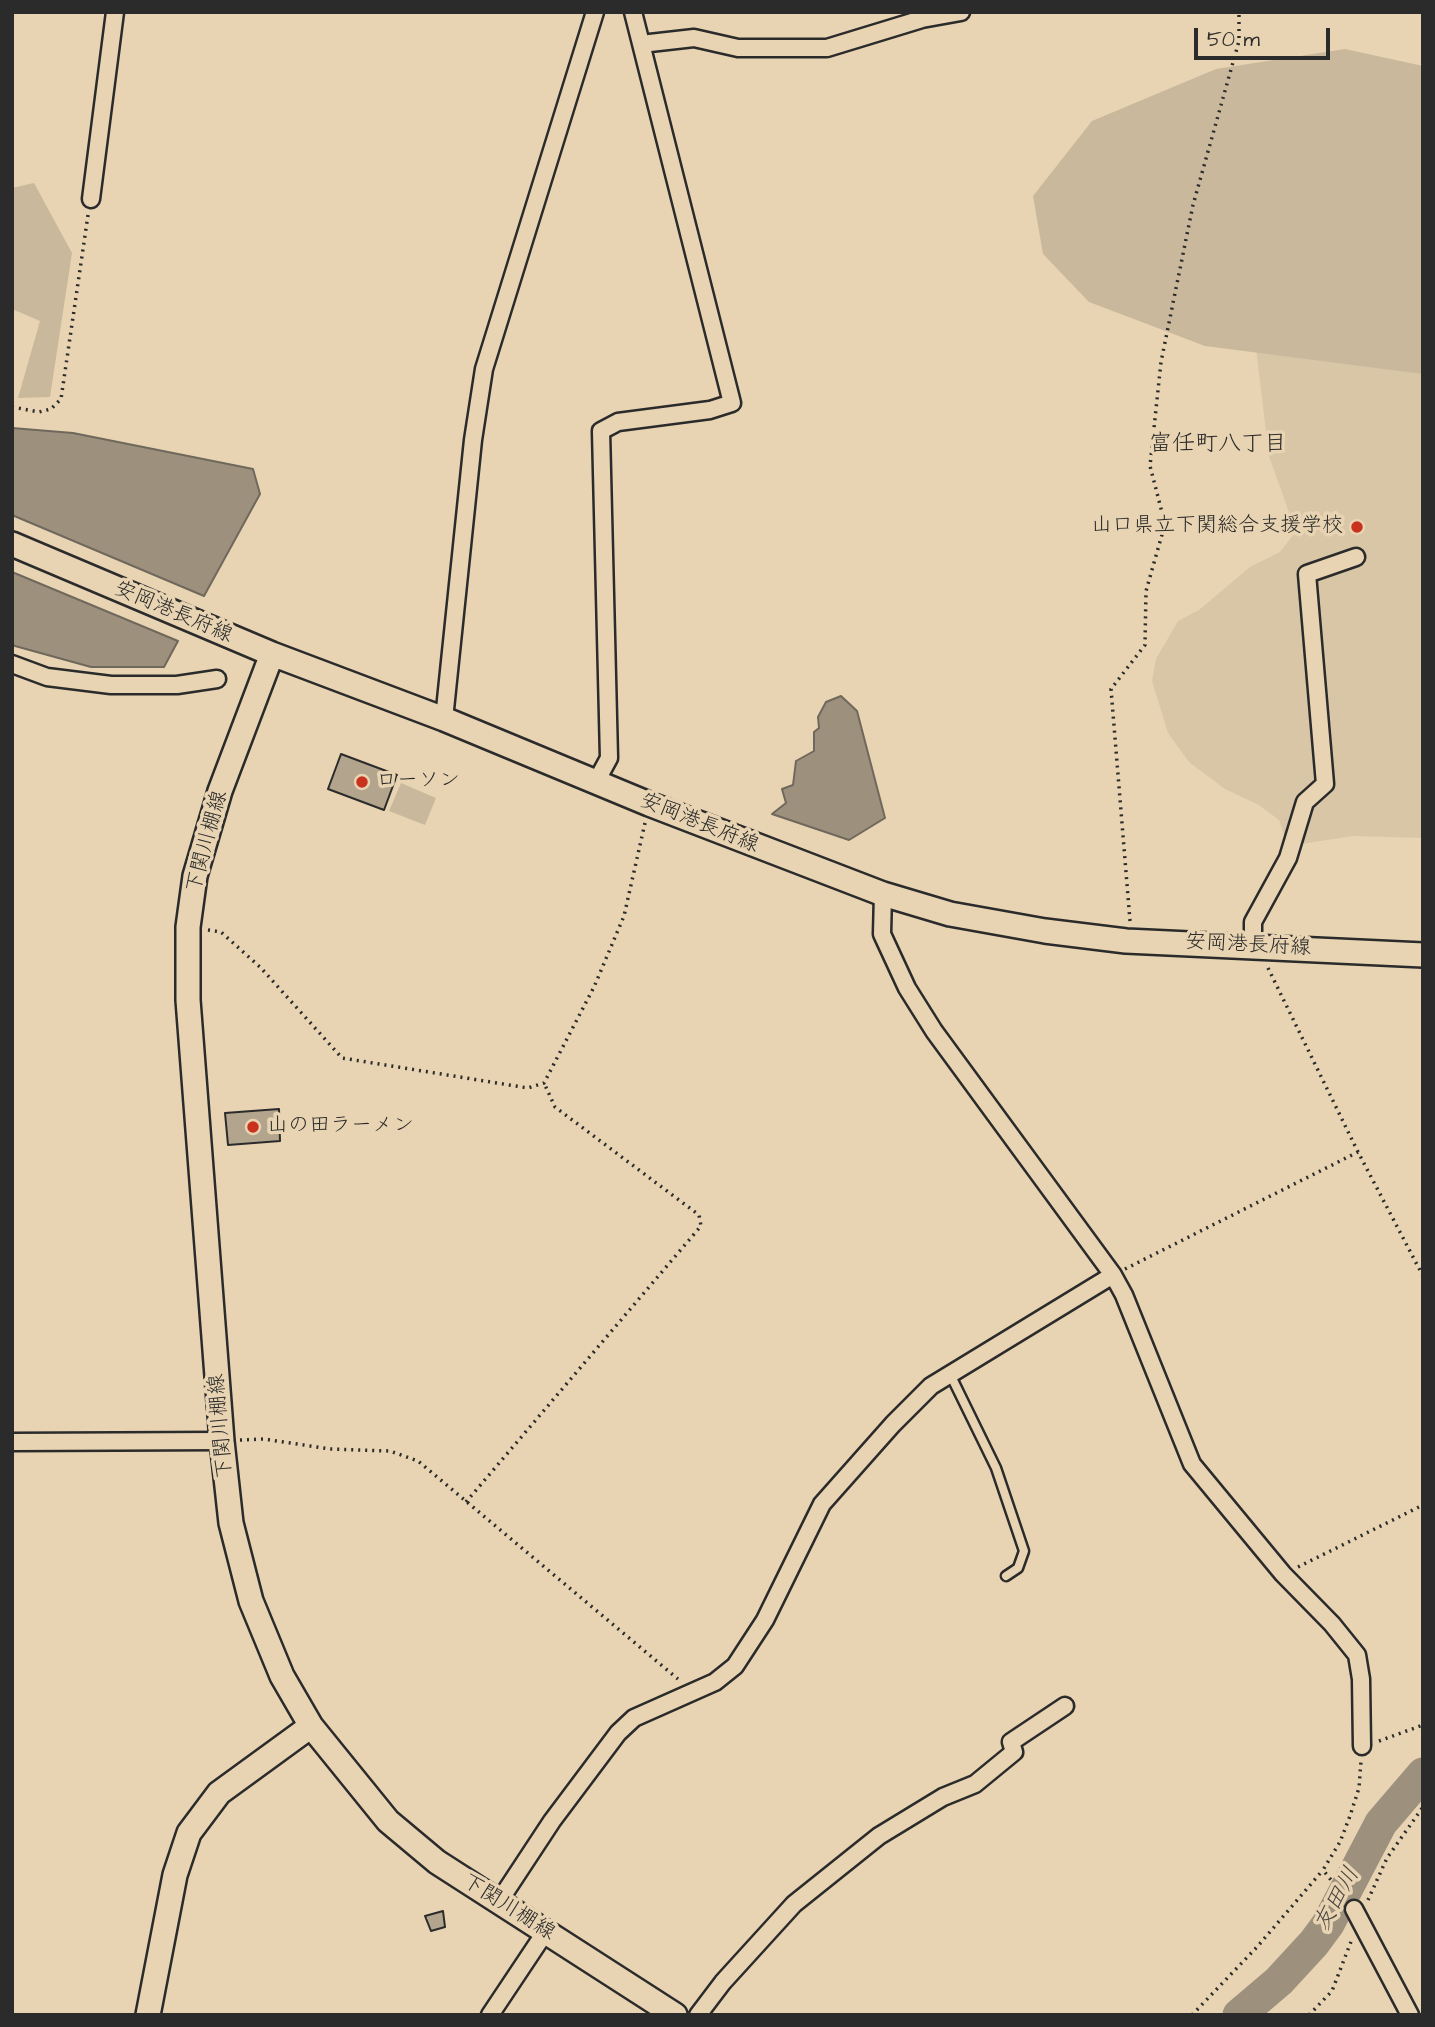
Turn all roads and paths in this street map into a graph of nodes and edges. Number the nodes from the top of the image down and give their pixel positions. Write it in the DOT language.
graph roads {
  1 [pos="115,12"];
  2 [pos="595,12"];
  3 [pos="633,12"];
  4 [pos="961,12"];
  5 [pos="1239,12"];
  6 [pos="641,44"];
  7 [pos="91,199"];
  8 [pos="12,407"];
  9 [pos="12,544"];
  10 [pos="1356,556"];
  11 [pos="271,654"];
  12 [pos="12,664"];
  13 [pos="217,679"];
  14 [pos="444,719"];
  15 [pos="596,782"];
  16 [pos="649,804"];
  17 [pos="883,894"];
  18 [pos="188,927"];
  19 [pos="1126,941"];
  20 [pos="1257,947"];
  21 [pos="1423,955"];
  22 [pos="544,1083"];
  23 [pos="1358,1152"];
  24 [pos="1113,1275"];
  25 [pos="1423,1276"];
  26 [pos="950,1374"];
  27 [pos="222,1441"];
  28 [pos="12,1442"];
  29 [pos="466,1502"];
  30 [pos="1423,1505"];
  31 [pos="1283,1574"];
  32 [pos="1006,1576"];
  33 [pos="689,1695"];
  34 [pos="1065,1706"];
  35 [pos="1423,1725"];
  36 [pos="311,1726"];
  37 [pos="1362,1746"];
  38 [pos="1324,1870"];
  39 [pos="498,1903"];
  40 [pos="1354,1909"];
  41 [pos="546,1931"];
  42 [pos="148,2015"];
  43 [pos="490,2015"];
  44 [pos="675,2015"];
  45 [pos="698,2015"];
  46 [pos="1192,2015"];
  47 [pos="1410,2015"];
  1 -- 7 [label="street"];
  2 -- 14 [label="street"];
  3 -- 6 [label="street"];
  4 -- 6 [label="street"];
  5 -- 19 [label="path"];
  6 -- 15 [label="street"];
  7 -- 8 [label="path"];
  9 -- 11 [label="main road, 安岡港長府線"];
  10 -- 20 [label="street"];
  11 -- 14 [label="main road, 安岡港長府線"];
  11 -- 18 [label="main road, 下関川棚線"];
  12 -- 13 [label="street"];
  14 -- 15 [label="main road, 安岡港長府線"];
  15 -- 16 [label="main road, 安岡港長府線"];
  16 -- 17 [label="main road, 安岡港長府線"];
  16 -- 22 [label="path"];
  17 -- 19 [label="main road, 安岡港長府線"];
  17 -- 24 [label="street"];
  18 -- 22 [label="path"];
  18 -- 27 [label="main road, 下関川棚線"];
  19 -- 20 [label="main road, 安岡港長府線"];
  20 -- 21 [label="main road, 安岡港長府線"];
  20 -- 23 [label="path"];
  22 -- 29 [label="path"];
  23 -- 24 [label="path"];
  23 -- 25 [label="path"];
  24 -- 26 [label="street"];
  24 -- 31 [label="street"];
  26 -- 32 [label="lane"];
  26 -- 33 [label="street"];
  27 -- 28 [label="street"];
  27 -- 29 [label="path"];
  27 -- 36 [label="main road, 下関川棚線"];
  29 -- 33 [label="path"];
  30 -- 31 [label="path"];
  31 -- 37 [label="street"];
  33 -- 39 [label="street"];
  34 -- 45 [label="street"];
  35 -- 37 [label="path"];
  36 -- 39 [label="main road, 下関川棚線"];
  36 -- 42 [label="main road"];
  37 -- 38 [label="path"];
  38 -- 40 [label="path"];
  38 -- 46 [label="path"];
  39 -- 41 [label="main road, 下関川棚線"];
  40 -- 47 [label="street"];
  41 -- 43 [label="street"];
  41 -- 44 [label="main road, 下関川棚線"];
}
